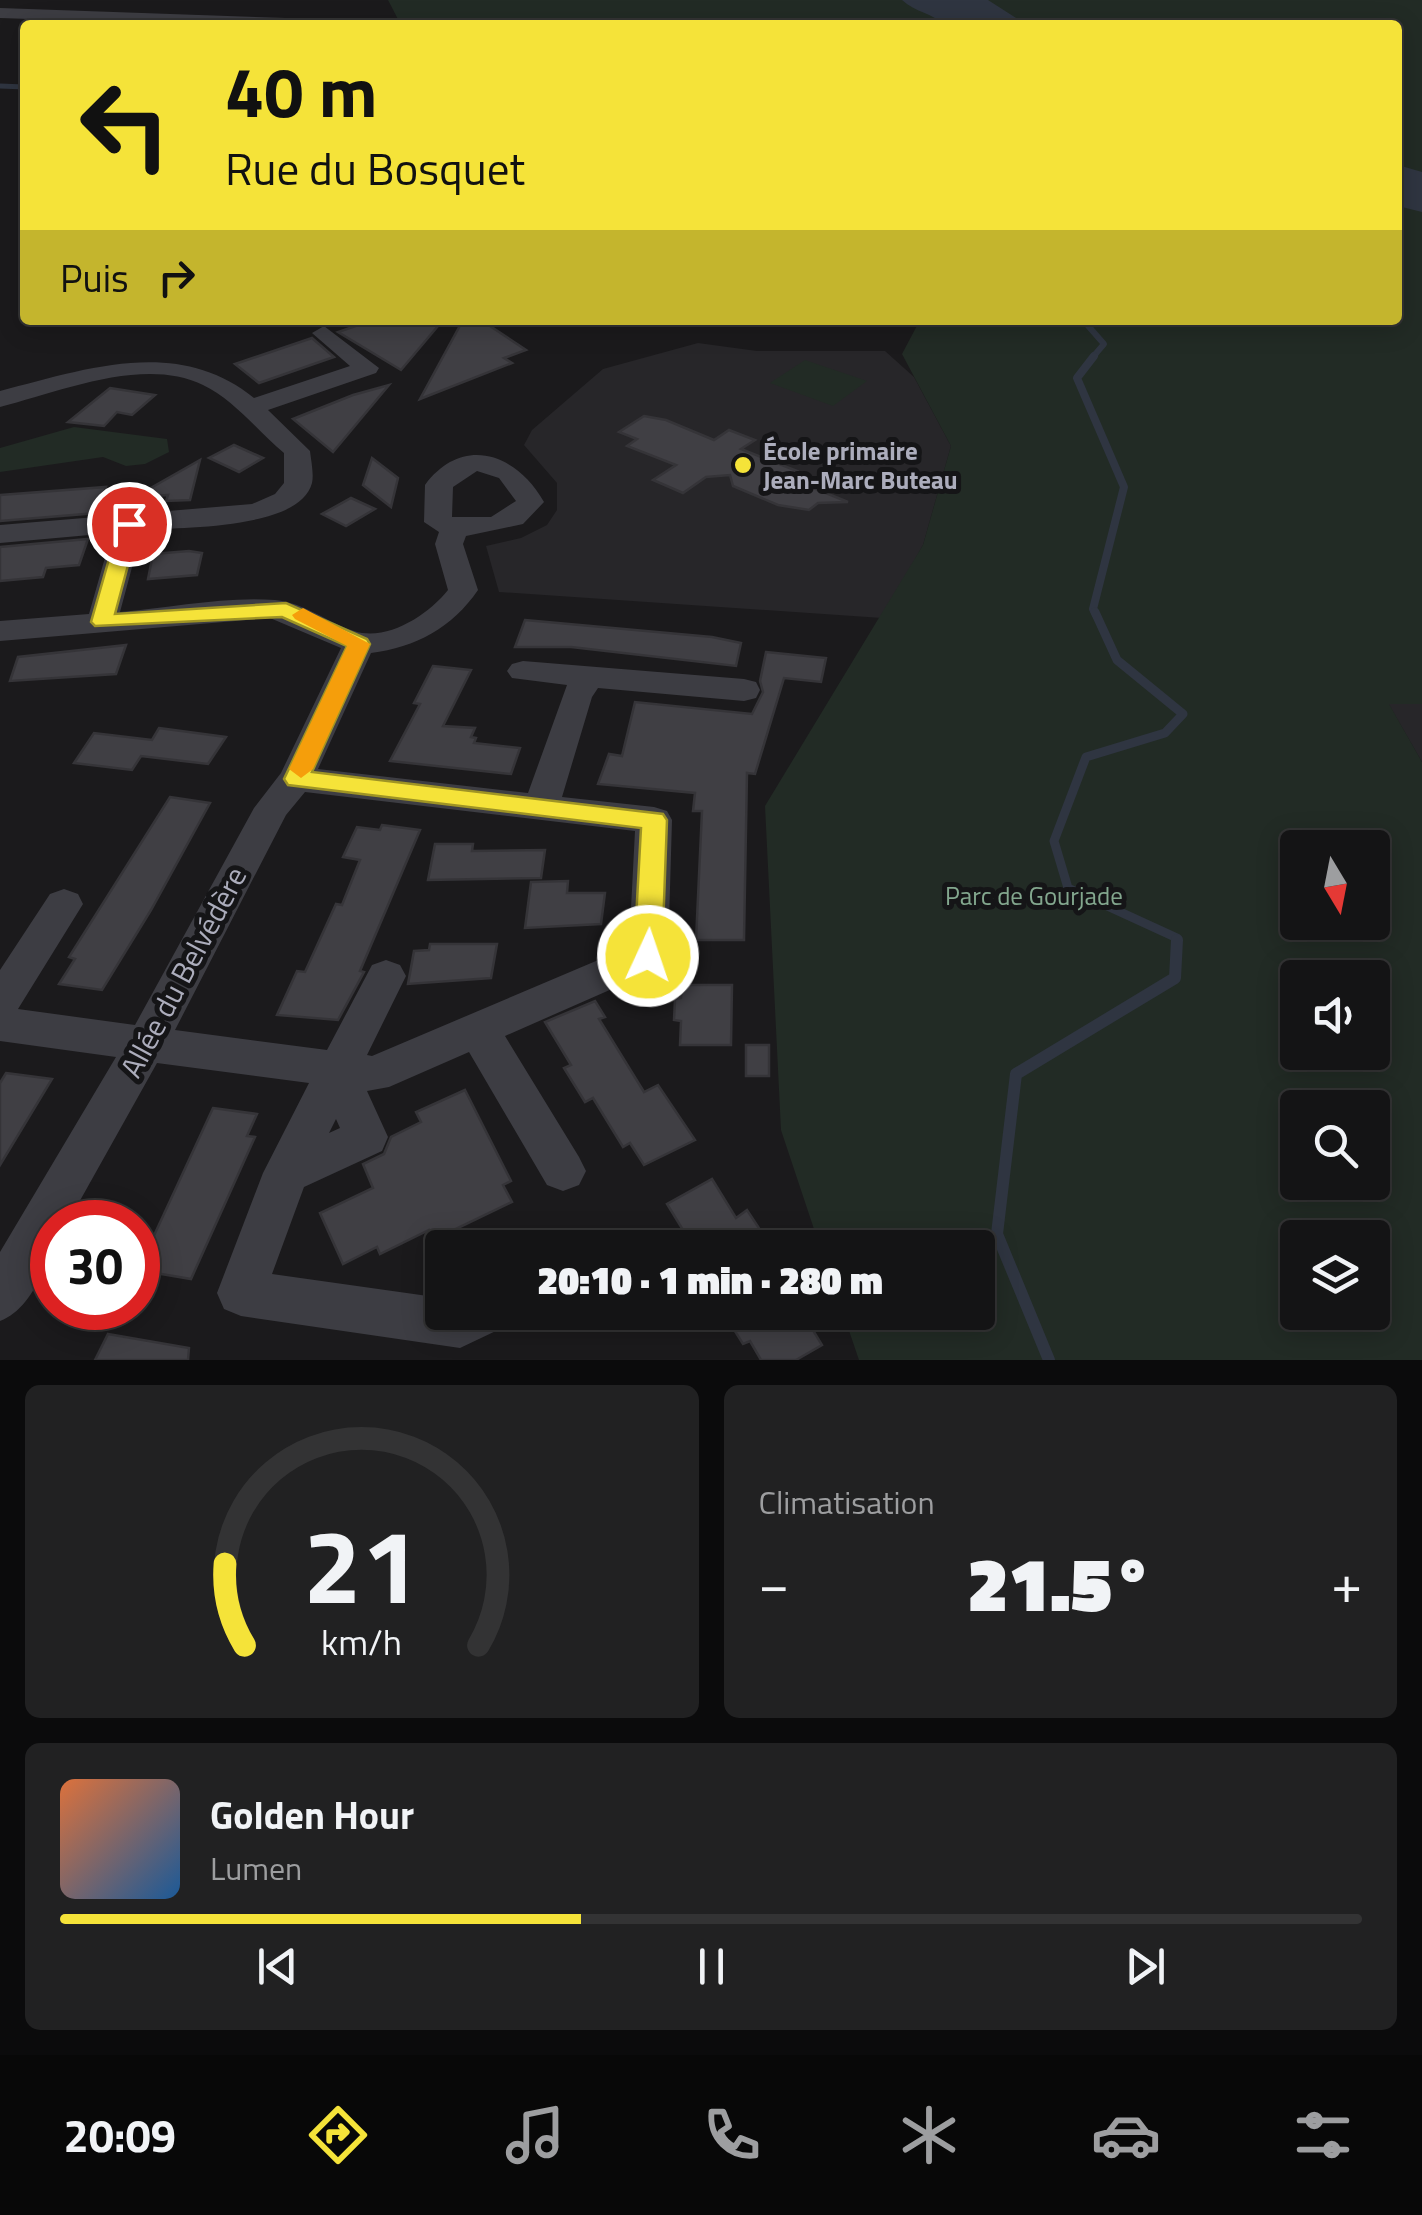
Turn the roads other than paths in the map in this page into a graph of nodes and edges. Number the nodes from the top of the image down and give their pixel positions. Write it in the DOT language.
graph roads {
  1 [pos="0,14"];
  2 [pos="191,20"];
  3 [pos="324,333"];
  4 [pos="0,399"];
  5 [pos="248,409"];
  6 [pos="129,524"];
  7 [pos="454,530"];
  8 [pos="0,534"];
  9 [pos="102,622"];
  10 [pos="0,630"];
  11 [pos="359,644"];
  12 [pos="523,671"];
  13 [pos="588,679"];
  14 [pos="744,690"];
  15 [pos="296,779"];
  16 [pos="541,808"];
  17 [pos="64,904"];
  18 [pos="386,976"];
  19 [pos="0,1004"];
  20 [pos="0,1024"];
  21 [pos="478,1029"];
  22 [pos="146,1044"];
  23 [pos="336,1071"];
  24 [pos="563,1172"];
  25 [pos="0,1298"];
  26 [pos="425,1319"];
  1 -- 2 [label="street"];
  3 -- 5 [label="street"];
  4 -- 5 [label="street"];
  5 -- 6 [label="street"];
  6 -- 8 [label="street"];
  6 -- 9 [label="street"];
  7 -- 11 [label="street"];
  9 -- 10 [label="street"];
  9 -- 11 [label="street"];
  11 -- 15 [label="street, Allée du Belvédère"];
  12 -- 13 [label="street"];
  13 -- 14 [label="street"];
  13 -- 16 [label="street"];
  15 -- 16 [label="street"];
  15 -- 22 [label="street, Allée du Belvédère"];
  16 -- 21 [label="street"];
  17 -- 19 [label="street"];
  18 -- 23 [label="street"];
  20 -- 22 [label="street"];
  21 -- 23 [label="street"];
  21 -- 24 [label="street"];
  22 -- 23 [label="street"];
  22 -- 25 [label="street, Allée du Belvédère"];
  23 -- 26 [label="street"];
}
